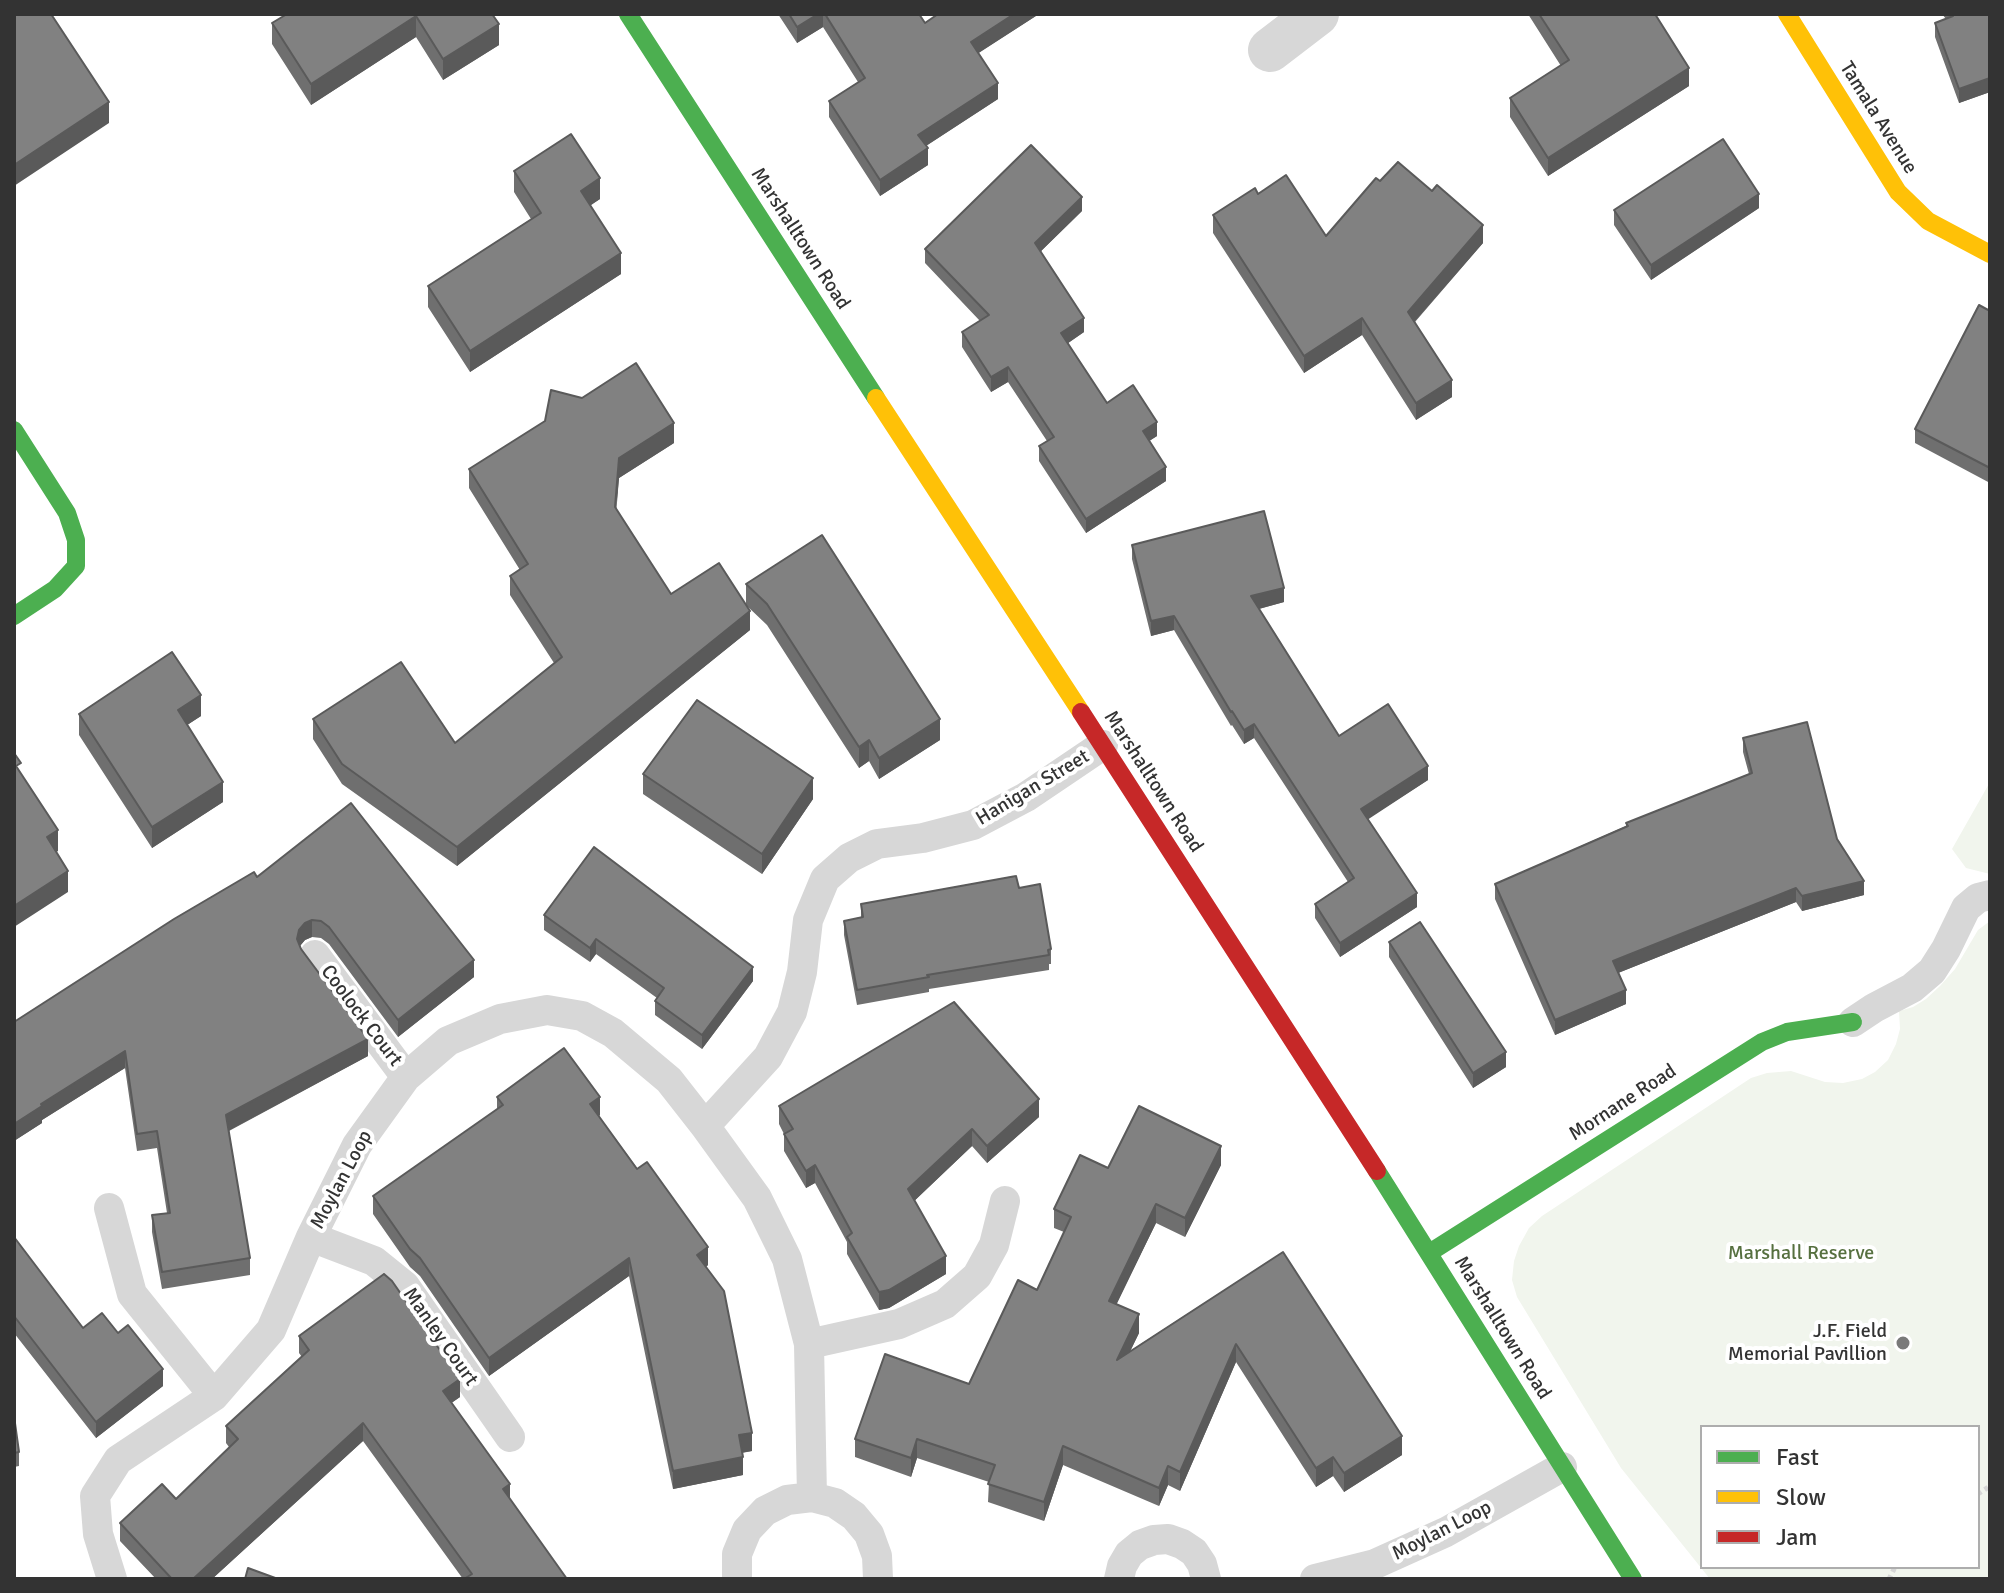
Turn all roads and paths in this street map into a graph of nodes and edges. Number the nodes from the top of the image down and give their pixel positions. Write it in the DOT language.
graph roads {
  1 [pos="628,14"];
  2 [pos="1317,14"];
  3 [pos="1787,14"];
  4 [pos="1270,50"];
  5 [pos="1990,254"];
  6 [pos="14,430"];
  7 [pos="14,616"];
  8 [pos="1103,745"];
  9 [pos="1990,895"];
  10 [pos="315,955"];
  11 [pos="1853,1022"];
  12 [pos="406,1077"];
  13 [pos="705,1126"];
  14 [pos="1005,1201"];
  15 [pos="109,1208"];
  16 [pos="311,1237"];
  17 [pos="1429,1253"];
  18 [pos="809,1344"];
  19 [pos="214,1396"];
  20 [pos="510,1437"];
  21 [pos="1562,1467"];
  22 [pos="812,1497"];
  23 [pos="1639,1573"];
  24 [pos="112,1579"];
  25 [pos="737,1579"];
  26 [pos="878,1579"];
  27 [pos="1119,1579"];
  28 [pos="1206,1579"];
  29 [pos="1315,1579"];
  1 -- 8 [label="street, Marshalltown Road"];
  2 -- 4 [label="street"];
  3 -- 5 [label="street, Tamala Avenue"];
  6 -- 7 [label="street"];
  8 -- 13 [label="lane, Hanigan Street"];
  8 -- 17 [label="street, Marshalltown Road"];
  9 -- 11 [label="lane"];
  10 -- 12 [label="lane, Coolock Court"];
  11 -- 17 [label="street, Mornane Road"];
  12 -- 13 [label="lane, Moylan Loop"];
  12 -- 16 [label="lane, Moylan Loop"];
  13 -- 18 [label="lane, Moylan Loop"];
  14 -- 18 [label="lane"];
  15 -- 19 [label="lane"];
  16 -- 19 [label="lane, Moylan Loop"];
  16 -- 20 [label="lane, Manley Court"];
  17 -- 21 [label="street, Marshalltown Road"];
  18 -- 22 [label="lane, Moylan Loop"];
  19 -- 24 [label="lane, Moylan Loop"];
  21 -- 23 [label="street, Marshalltown Road"];
  21 -- 29 [label="lane, Moylan Loop"];
  22 -- 25 [label="lane"];
  22 -- 26 [label="lane"];
  27 -- 28 [label="lane"];
}
